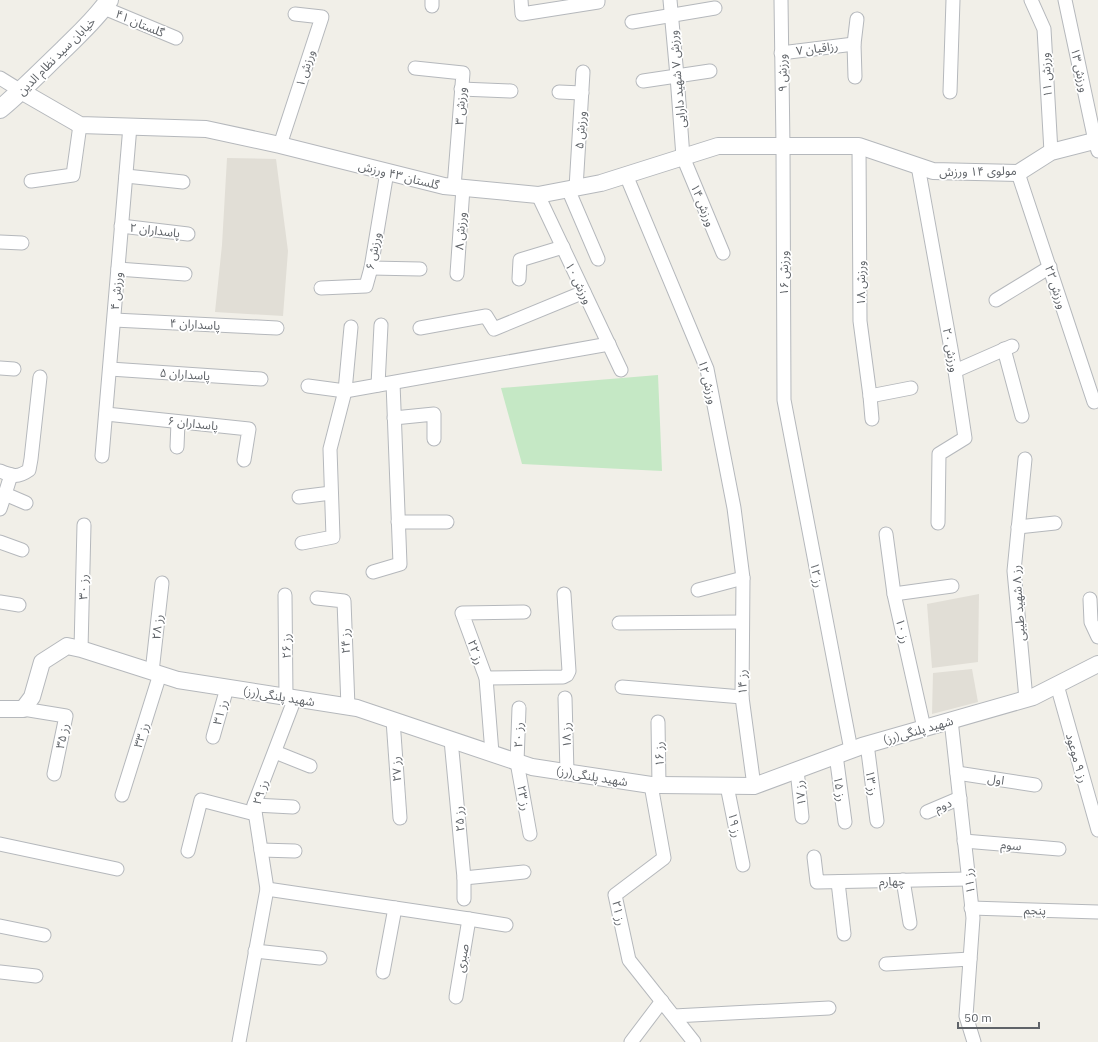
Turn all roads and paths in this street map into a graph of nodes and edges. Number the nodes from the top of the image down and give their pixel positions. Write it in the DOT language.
graph roads {
  1 [pos="521,0"];
  2 [pos="598,0"];
  3 [pos="670,0"];
  4 [pos="781,0"];
  5 [pos="953,0"];
  6 [pos="1031,0"];
  7 [pos="1065,0"];
  8 [pos="106,4"];
  9 [pos="715,8"];
  10 [pos="295,14"];
  11 [pos="671,15"];
  12 [pos="857,19"];
  13 [pos="632,22"];
  14 [pos="176,38"];
  15 [pos="854,44"];
  16 [pos="781,53"];
  17 [pos="415,68"];
  18 [pos="583,72"];
  19 [pos="710,72"];
  20 [pos="677,76"];
  21 [pos="855,77"];
  22 [pos="0,78"];
  23 [pos="643,82"];
  24 [pos="462,89"];
  25 [pos="21,91"];
  26 [pos="511,91"];
  27 [pos="559,92"];
  28 [pos="950,92"];
  29 [pos="582,93"];
  30 [pos="0,109"];
  31 [pos="80,125"];
  32 [pos="130,126"];
  33 [pos="1097,144"];
  34 [pos="280,145"];
  35 [pos="782,146"];
  36 [pos="859,146"];
  37 [pos="1051,152"];
  38 [pos="683,157"];
  39 [pos="918,166"];
  40 [pos="387,172"];
  41 [pos="1018,172"];
  42 [pos="626,175"];
  43 [pos="126,176"];
  44 [pos="31,181"];
  45 [pos="183,182"];
  46 [pos="459,187"];
  47 [pos="572,188"];
  48 [pos="538,196"];
  49 [pos="121,226"];
  50 [pos="188,234"];
  51 [pos="0,242"];
  52 [pos="22,243"];
  53 [pos="563,247"];
  54 [pos="723,253"];
  55 [pos="598,259"];
  56 [pos="1050,267"];
  57 [pos="371,268"];
  58 [pos="118,269"];
  59 [pos="420,269"];
  60 [pos="185,274"];
  61 [pos="457,274"];
  62 [pos="518,279"];
  63 [pos="321,288"];
  64 [pos="584,292"];
  65 [pos="996,300"];
  66 [pos="114,320"];
  67 [pos="382,326"];
  68 [pos="351,327"];
  69 [pos="277,328"];
  70 [pos="420,328"];
  71 [pos="609,344"];
  72 [pos="0,368"];
  73 [pos="14,369"];
  74 [pos="110,369"];
  75 [pos="621,370"];
  76 [pos="955,370"];
  77 [pos="40,377"];
  78 [pos="261,379"];
  79 [pos="393,383"];
  80 [pos="378,385"];
  81 [pos="308,386"];
  82 [pos="911,388"];
  83 [pos="345,391"];
  84 [pos="870,396"];
  85 [pos="784,400"];
  86 [pos="1094,402"];
  87 [pos="106,414"];
  88 [pos="1022,416"];
  89 [pos="394,418"];
  90 [pos="872,419"];
  91 [pos="178,422"];
  92 [pos="434,439"];
  93 [pos="177,447"];
  94 [pos="102,456"];
  95 [pos="1025,459"];
  96 [pos="244,460"];
  97 [pos="5,473"];
  98 [pos="331,493"];
  99 [pos="5,494"];
  100 [pos="299,497"];
  101 [pos="26,503"];
  102 [pos="0,508"];
  103 [pos="398,522"];
  104 [pos="447,522"];
  105 [pos="938,523"];
  106 [pos="1055,523"];
  107 [pos="84,525"];
  108 [pos="1018,527"];
  109 [pos="886,534"];
  110 [pos="0,542"];
  111 [pos="302,543"];
  112 [pos="22,550"];
  113 [pos="373,572"];
  114 [pos="743,578"];
  115 [pos="162,583"];
  116 [pos="952,586"];
  117 [pos="698,590"];
  118 [pos="564,594"];
  119 [pos="894,594"];
  120 [pos="285,595"];
  121 [pos="317,598"];
  122 [pos="1090,599"];
  123 [pos="0,602"];
  124 [pos="19,605"];
  125 [pos="524,612"];
  126 [pos="742,622"];
  127 [pos="619,623"];
  128 [pos="1098,637"];
  129 [pos="81,649"];
  130 [pos="1098,664"];
  131 [pos="156,673"];
  132 [pos="486,678"];
  133 [pos="1057,685"];
  134 [pos="622,686"];
  135 [pos="227,688"];
  136 [pos="742,697"];
  137 [pos="290,698"];
  138 [pos="565,698"];
  139 [pos="1026,699"];
  140 [pos="348,707"];
  141 [pos="518,708"];
  142 [pos="0,709"];
  143 [pos="23,709"];
  144 [pos="393,720"];
  145 [pos="951,720"];
  146 [pos="658,722"];
  147 [pos="924,728"];
  148 [pos="213,737"];
  149 [pos="451,740"];
  150 [pos="867,744"];
  151 [pos="274,752"];
  152 [pos="492,753"];
  153 [pos="843,753"];
  154 [pos="518,762"];
  155 [pos="310,766"];
  156 [pos="797,770"];
  157 [pos="567,772"];
  158 [pos="957,773"];
  159 [pos="54,774"];
  160 [pos="655,785"];
  161 [pos="1034,785"];
  162 [pos="727,786"];
  163 [pos="754,786"];
  164 [pos="122,795"];
  165 [pos="960,798"];
  166 [pos="293,807"];
  167 [pos="254,810"];
  168 [pos="927,812"];
  169 [pos="802,817"];
  170 [pos="400,818"];
  171 [pos="877,821"];
  172 [pos="845,822"];
  173 [pos="1098,830"];
  174 [pos="530,834"];
  175 [pos="964,840"];
  176 [pos="0,844"];
  177 [pos="260,850"];
  178 [pos="1059,850"];
  179 [pos="188,851"];
  180 [pos="295,851"];
  181 [pos="814,857"];
  182 [pos="743,865"];
  183 [pos="117,869"];
  184 [pos="524,872"];
  185 [pos="464,878"];
  186 [pos="968,879"];
  187 [pos="903,880"];
  188 [pos="838,882"];
  189 [pos="267,889"];
  190 [pos="464,899"];
  191 [pos="395,908"];
  192 [pos="971,908"];
  193 [pos="1098,912"];
  194 [pos="469,919"];
  195 [pos="910,923"];
  196 [pos="506,925"];
  197 [pos="0,926"];
  198 [pos="844,934"];
  199 [pos="44,935"];
  200 [pos="256,951"];
  201 [pos="320,958"];
  202 [pos="970,959"];
  203 [pos="886,964"];
  204 [pos="0,972"];
  205 [pos="384,972"];
  206 [pos="36,976"];
  207 [pos="456,997"];
  208 [pos="662,1001"];
  209 [pos="829,1008"];
  210 [pos="674,1016"];
  211 [pos="239,1042"];
  212 [pos="631,1042"];
  213 [pos="694,1042"];
  214 [pos="974,1042"];
  1 -- 2 [label="street"];
  3 -- 11 [label="street, ورزش ۷ شهید دارایی"];
  4 -- 16 [label="street, ورزش ۹"];
  5 -- 28 [label="street"];
  6 -- 37 [label="street, ورزش ۱۱"];
  7 -- 33 [label="street, ورزش ۱۳"];
  8 -- 14 [label="street, گلستان ۴۱"];
  8 -- 25 [label="main road, خیابان سید نظام الدین"];
  9 -- 11 [label="street"];
  10 -- 34 [label="street, ورزش ۱"];
  11 -- 13 [label="street"];
  11 -- 20 [label="street, ورزش ۷ شهید دارایی"];
  12 -- 15 [label="street"];
  15 -- 16 [label="street, رزاقیان ۷"];
  15 -- 21 [label="street"];
  16 -- 35 [label="street, ورزش ۹"];
  17 -- 24 [label="street, ورزش ۳"];
  18 -- 29 [label="street, ورزش ۵"];
  19 -- 20 [label="street"];
  20 -- 23 [label="street"];
  20 -- 38 [label="street, ورزش ۷ شهید دارایی"];
  22 -- 25 [label="street"];
  24 -- 26 [label="street"];
  24 -- 46 [label="street, ورزش ۳"];
  25 -- 30 [label="main road, خیابان سید نظام الدین"];
  25 -- 31 [label="street, گلستان ۴۳ ورزش"];
  27 -- 29 [label="street"];
  29 -- 47 [label="street, ورزش ۵"];
  31 -- 32 [label="street, گلستان ۴۳ ورزش"];
  31 -- 44 [label="street"];
  32 -- 34 [label="street, گلستان ۴۳ ورزش"];
  32 -- 43 [label="street, ورزش ۴"];
  33 -- 37 [label="street, مولوی ۱۴ ورزش"];
  34 -- 40 [label="street, گلستان ۴۳ ورزش"];
  35 -- 36 [label="street, مولوی ۱۴ ورزش"];
  35 -- 38 [label="street, گلستان ۴۳ ورزش"];
  35 -- 85 [label="street, ورزش ۱۶"];
  36 -- 39 [label="street, مولوی ۱۴ ورزش"];
  36 -- 84 [label="street, ورزش ۱۸"];
  37 -- 41 [label="street, مولوی ۱۴ ورزش"];
  38 -- 42 [label="street, گلستان ۴۳ ورزش"];
  38 -- 54 [label="street, ورزش ۱۴"];
  39 -- 41 [label="street, مولوی ۱۴ ورزش"];
  39 -- 76 [label="street, ورزش ۲۰"];
  40 -- 46 [label="street, گلستان ۴۳ ورزش"];
  40 -- 57 [label="street, ورزش ۶"];
  41 -- 56 [label="street, ورزش ۲۲"];
  42 -- 47 [label="street, گلستان ۴۳ ورزش"];
  42 -- 114 [label="street, ورزش ۱۲"];
  43 -- 45 [label="street"];
  43 -- 49 [label="street, ورزش ۴"];
  46 -- 48 [label="street, گلستان ۴۳ ورزش"];
  46 -- 61 [label="street, ورزش ۸"];
  47 -- 48 [label="street, گلستان ۴۳ ورزش"];
  47 -- 55 [label="street"];
  48 -- 53 [label="street, ورزش ۱۰"];
  49 -- 50 [label="street, پاسداران ۲"];
  49 -- 58 [label="street, ورزش ۴"];
  51 -- 52 [label="street"];
  53 -- 62 [label="street"];
  53 -- 64 [label="street, ورزش ۱۰"];
  56 -- 65 [label="street"];
  56 -- 86 [label="street, ورزش ۲۲"];
  57 -- 59 [label="street"];
  57 -- 63 [label="street, ورزش ۶"];
  58 -- 60 [label="street"];
  58 -- 66 [label="street, ورزش ۴"];
  64 -- 70 [label="street"];
  64 -- 71 [label="street, ورزش ۱۰"];
  66 -- 69 [label="street, پاسداران ۴"];
  66 -- 74 [label="street, ورزش ۴"];
  67 -- 80 [label="street"];
  68 -- 83 [label="street"];
  71 -- 75 [label="street, ورزش ۱۰"];
  71 -- 79 [label="street"];
  72 -- 73 [label="street"];
  74 -- 78 [label="street, پاسداران ۵"];
  74 -- 87 [label="street, ورزش ۴"];
  76 -- 88 [label="street"];
  76 -- 105 [label="street, ورزش ۲۰"];
  77 -- 97 [label="street"];
  79 -- 80 [label="street"];
  79 -- 89 [label="street"];
  80 -- 83 [label="street"];
  81 -- 83 [label="street"];
  82 -- 84 [label="street"];
  83 -- 98 [label="street"];
  84 -- 90 [label="street, ورزش ۱۸"];
  85 -- 153 [label="street, رز ۱۲"];
  87 -- 91 [label="street, پاسداران ۶"];
  87 -- 94 [label="street, ورزش ۴"];
  89 -- 92 [label="street"];
  89 -- 103 [label="street"];
  91 -- 93 [label="street"];
  91 -- 96 [label="street, پاسداران ۶"];
  95 -- 108 [label="street, رز ۸ شهید طیبی"];
  97 -- 99 [label="street"];
  98 -- 100 [label="street"];
  98 -- 111 [label="street"];
  99 -- 101 [label="street"];
  99 -- 102 [label="street"];
  103 -- 104 [label="street"];
  103 -- 113 [label="street"];
  106 -- 108 [label="street"];
  107 -- 129 [label="street, رز ۳۰"];
  108 -- 139 [label="street, رز ۸ شهید طیبی"];
  109 -- 119 [label="street, رز ۱۰"];
  110 -- 112 [label="street"];
  114 -- 117 [label="street"];
  114 -- 126 [label="street, رز ۱۴"];
  115 -- 131 [label="street, رز ۲۸"];
  116 -- 119 [label="street"];
  118 -- 132 [label="street"];
  119 -- 147 [label="street, رز ۱۰"];
  120 -- 137 [label="street, رز ۲۶"];
  121 -- 140 [label="street, رز ۲۴"];
  122 -- 128 [label="street"];
  123 -- 124 [label="street"];
  125 -- 132 [label="street, رز ۲۲"];
  126 -- 127 [label="street"];
  126 -- 136 [label="street, رز ۱۴"];
  129 -- 131 [label="street, شهید پلنگی(رز)"];
  129 -- 143 [label="street, شهید پلنگی(رز)"];
  130 -- 133 [label="street, شهید پلنگی(رز)"];
  131 -- 135 [label="street, شهید پلنگی(رز)"];
  131 -- 164 [label="street, رز ۳۳"];
  132 -- 152 [label="street, رز ۲۲"];
  133 -- 139 [label="street, شهید پلنگی(رز)"];
  133 -- 173 [label="street, رز ۹ موعود"];
  134 -- 136 [label="street"];
  135 -- 137 [label="street, شهید پلنگی(رز)"];
  135 -- 148 [label="street, رز ۳۱"];
  136 -- 163 [label="street, رز ۱۴"];
  137 -- 140 [label="street, شهید پلنگی(رز)"];
  137 -- 151 [label="street, رز ۲۹"];
  138 -- 157 [label="street, رز ۱۸"];
  139 -- 145 [label="street, شهید پلنگی(رز)"];
  140 -- 144 [label="street, شهید پلنگی(رز)"];
  141 -- 154 [label="street, رز ۲۰"];
  142 -- 143 [label="street"];
  143 -- 159 [label="street, رز ۳۵"];
  144 -- 149 [label="street, شهید پلنگی(رز)"];
  144 -- 170 [label="street, رز ۲۷"];
  145 -- 147 [label="street, شهید پلنگی(رز)"];
  145 -- 158 [label="street, رز ۱۱"];
  146 -- 160 [label="street, رز ۱۶"];
  147 -- 150 [label="street, شهید پلنگی(رز)"];
  149 -- 152 [label="street, شهید پلنگی(رز)"];
  149 -- 185 [label="street, رز ۲۵"];
  150 -- 153 [label="street, شهید پلنگی(رز)"];
  150 -- 171 [label="street, رز ۱۳"];
  151 -- 155 [label="street"];
  151 -- 167 [label="street, رز ۲۹"];
  152 -- 154 [label="street, شهید پلنگی(رز)"];
  153 -- 156 [label="street, شهید پلنگی(رز)"];
  153 -- 172 [label="street, رز ۱۵"];
  154 -- 157 [label="street, شهید پلنگی(رز)"];
  154 -- 174 [label="street, رز ۲۳"];
  156 -- 163 [label="street, شهید پلنگی(رز)"];
  156 -- 169 [label="street, رز ۱۷"];
  157 -- 160 [label="street, شهید پلنگی(رز)"];
  158 -- 161 [label="street, اول"];
  158 -- 165 [label="street, رز ۱۱"];
  160 -- 162 [label="street, شهید پلنگی(رز)"];
  160 -- 208 [label="street, رز ۲۱"];
  162 -- 163 [label="street, شهید پلنگی(رز)"];
  162 -- 182 [label="street, رز ۱۹"];
  165 -- 168 [label="street, دوم"];
  165 -- 175 [label="street, رز ۱۱"];
  166 -- 167 [label="street"];
  167 -- 177 [label="street, رز ۲۹"];
  167 -- 179 [label="street"];
  175 -- 178 [label="street, سوم"];
  175 -- 186 [label="street, رز ۱۱"];
  176 -- 183 [label="street"];
  177 -- 180 [label="street"];
  177 -- 189 [label="street, رز ۲۹"];
  181 -- 188 [label="street, چهارم"];
  184 -- 185 [label="street"];
  185 -- 190 [label="street, رز ۲۵"];
  186 -- 187 [label="street, چهارم"];
  186 -- 192 [label="street, رز ۱۱"];
  187 -- 188 [label="street, چهارم"];
  187 -- 195 [label="street"];
  188 -- 198 [label="street"];
  189 -- 191 [label="street"];
  189 -- 200 [label="street"];
  191 -- 194 [label="street"];
  191 -- 205 [label="street"];
  192 -- 193 [label="street, پنجم"];
  192 -- 202 [label="street, رز ۱۱"];
  194 -- 196 [label="street"];
  194 -- 207 [label="street, صبری"];
  197 -- 199 [label="street"];
  200 -- 201 [label="street"];
  200 -- 211 [label="street"];
  202 -- 203 [label="street"];
  202 -- 214 [label="street, رز ۱۱"];
  204 -- 206 [label="street"];
  208 -- 210 [label="street, رز ۲۱"];
  208 -- 212 [label="street"];
  209 -- 210 [label="street"];
  210 -- 213 [label="street, رز ۲۱"];
}
